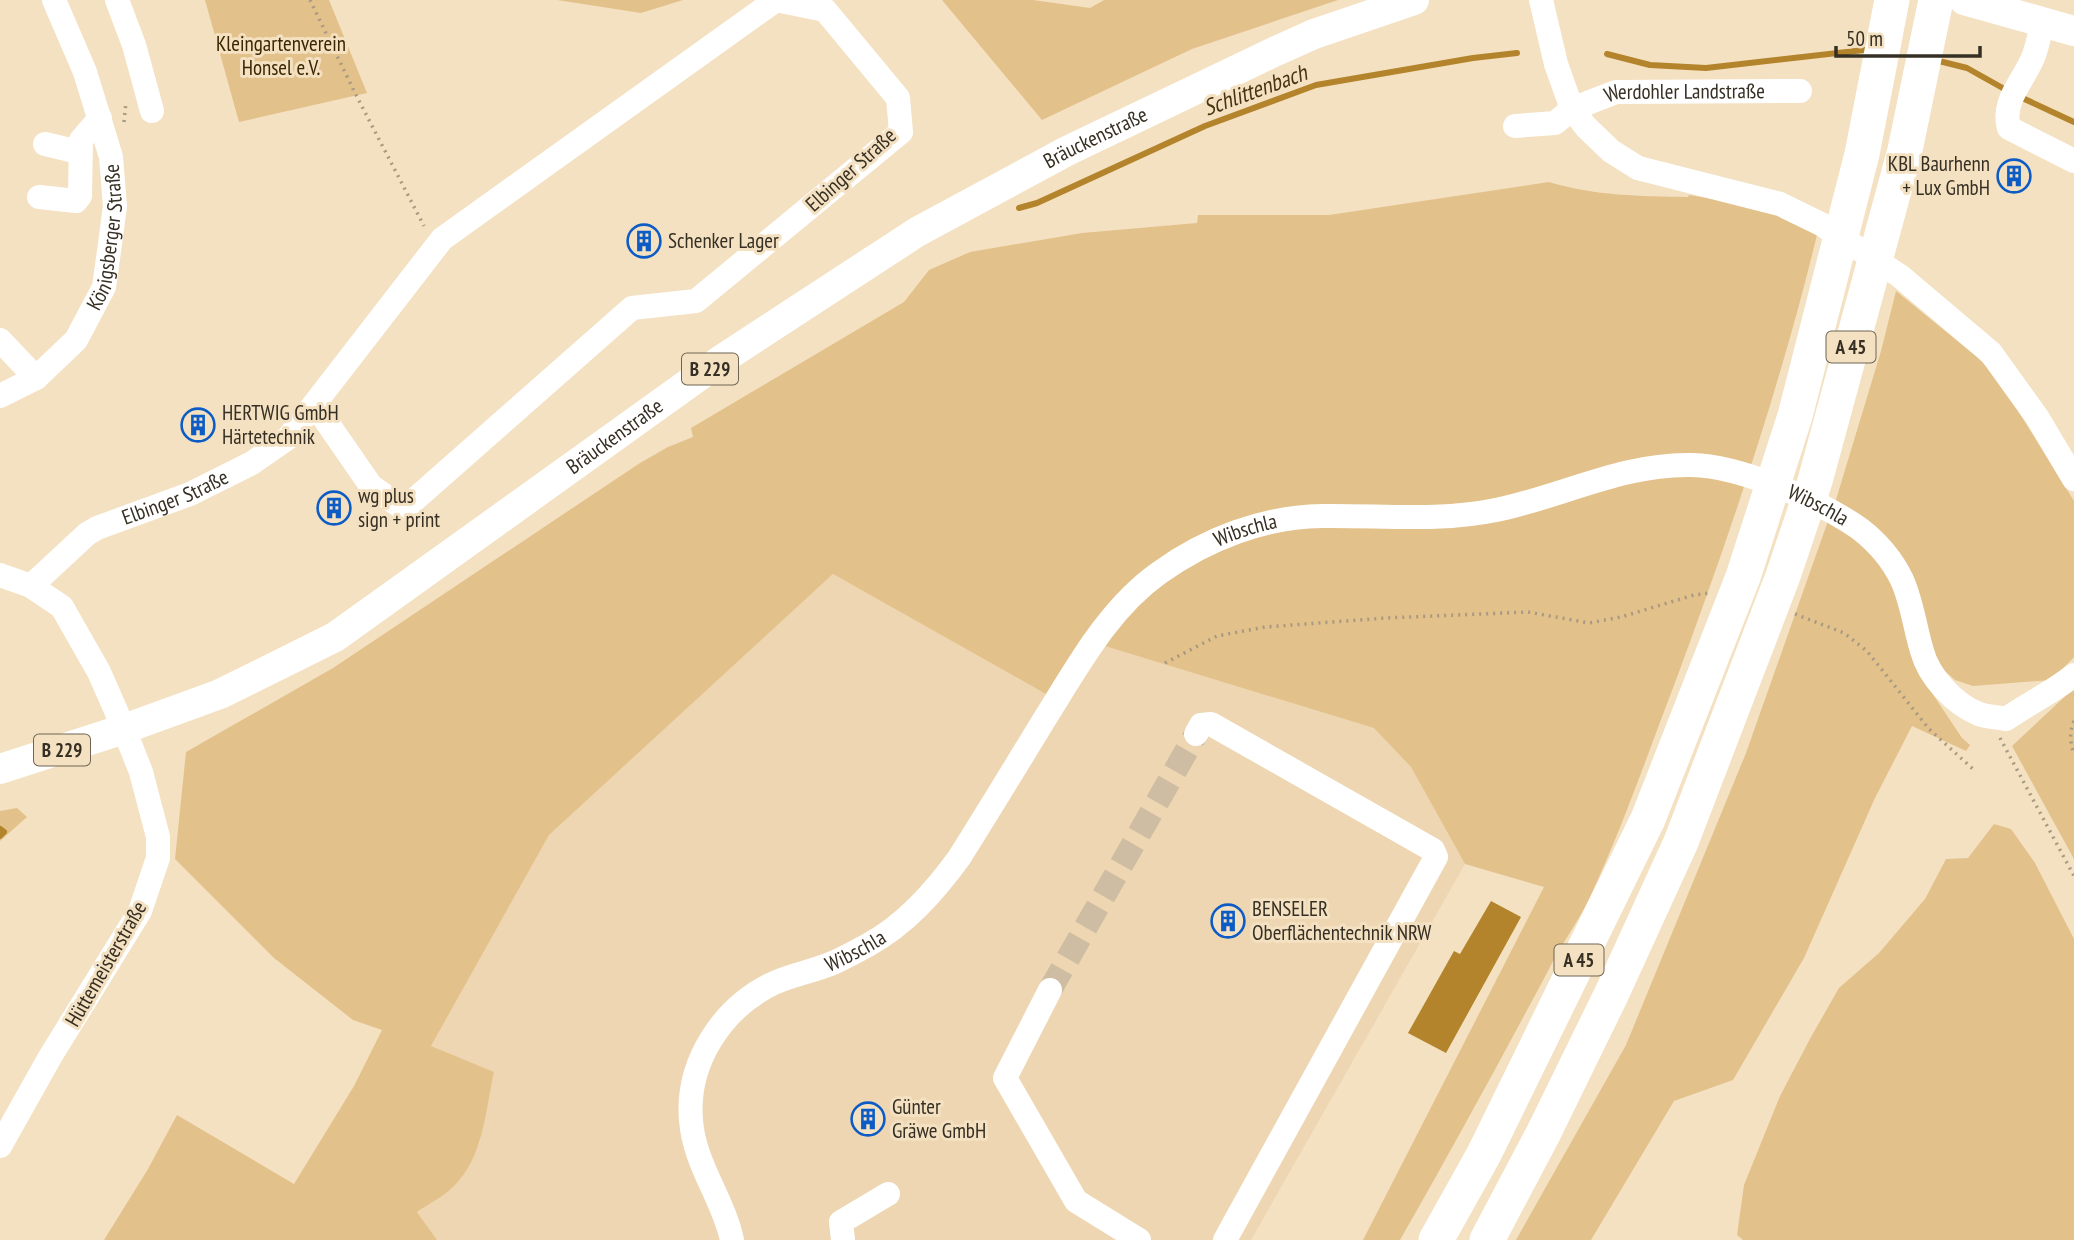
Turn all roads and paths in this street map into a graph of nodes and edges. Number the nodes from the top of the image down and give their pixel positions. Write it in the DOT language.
graph roads {
  1 [pos="54,0"];
  2 [pos="117,0"];
  3 [pos="310,0"];
  4 [pos="1414,0"];
  5 [pos="1541,0"];
  6 [pos="1892,0"];
  7 [pos="1936,0"];
  8 [pos="1964,0"];
  9 [pos="2043,21"];
  10 [pos="2074,31"];
  11 [pos="1800,91"];
  12 [pos="1572,109"];
  13 [pos="152,111"];
  14 [pos="100,118"];
  15 [pos="1515,126"];
  16 [pos="45,144"];
  17 [pos="79,152"];
  18 [pos="2074,161"];
  19 [pos="39,197"];
  20 [pos="436,246"];
  21 [pos="0,340"];
  22 [pos="36,378"];
  23 [pos="0,396"];
  24 [pos="315,405"];
  25 [pos="2074,479"];
  26 [pos="0,575"];
  27 [pos="31,586"];
  28 [pos="1719,595"];
  29 [pos="1786,612"];
  30 [pos="1165,663"];
  31 [pos="2074,675"];
  32 [pos="2074,721"];
  33 [pos="124,729"];
  34 [pos="1196,734"];
  35 [pos="1999,736"];
  36 [pos="2074,754"];
  37 [pos="0,769"];
  38 [pos="1974,770"];
  39 [pos="2074,876"];
  40 [pos="1050,990"];
  41 [pos="0,1146"];
  42 [pos="888,1194"];
  43 [pos="732,1240"];
  44 [pos="843,1240"];
  45 [pos="1139,1240"];
  46 [pos="1225,1240"];
  47 [pos="1436,1240"];
  48 [pos="1487,1240"];
  1 -- 14 [label="street, Königsberger Straße"];
  2 -- 13 [label="street"];
  3 -- 20 [label="path"];
  4 -- 33 [label="main road, Bräuckenstraße / B 229"];
  5 -- 12 [label="street"];
  6 -- 47 [label="highway, A 45"];
  7 -- 48 [label="highway, A 45"];
  8 -- 9 [label="main road"];
  9 -- 10 [label="main road"];
  9 -- 18 [label="street"];
  11 -- 12 [label="street, Werdohler Landstraße"];
  12 -- 15 [label="street"];
  12 -- 25 [label="street"];
  14 -- 17 [label="street"];
  14 -- 22 [label="street, Königsberger Straße"];
  16 -- 17 [label="street"];
  17 -- 19 [label="street"];
  20 -- 24 [label="street, Elbinger Straße"];
  20 -- 24 [label="street, Elbinger Straße"];
  21 -- 22 [label="street"];
  22 -- 23 [label="street, Königsberger Straße"];
  24 -- 27 [label="street, Elbinger Straße"];
  26 -- 27 [label="street"];
  27 -- 33 [label="street"];
  28 -- 30 [label="path"];
  29 -- 38 [label="path"];
  31 -- 43 [label="street, Wibschla"];
  32 -- 36 [label="path"];
  33 -- 37 [label="main road, Bräuckenstraße / B 229"];
  33 -- 41 [label="street, Hüttemeisterstraße"];
  34 -- 46 [label="street"];
  35 -- 39 [label="path"];
  40 -- 45 [label="street"];
  42 -- 44 [label="street"];
}
